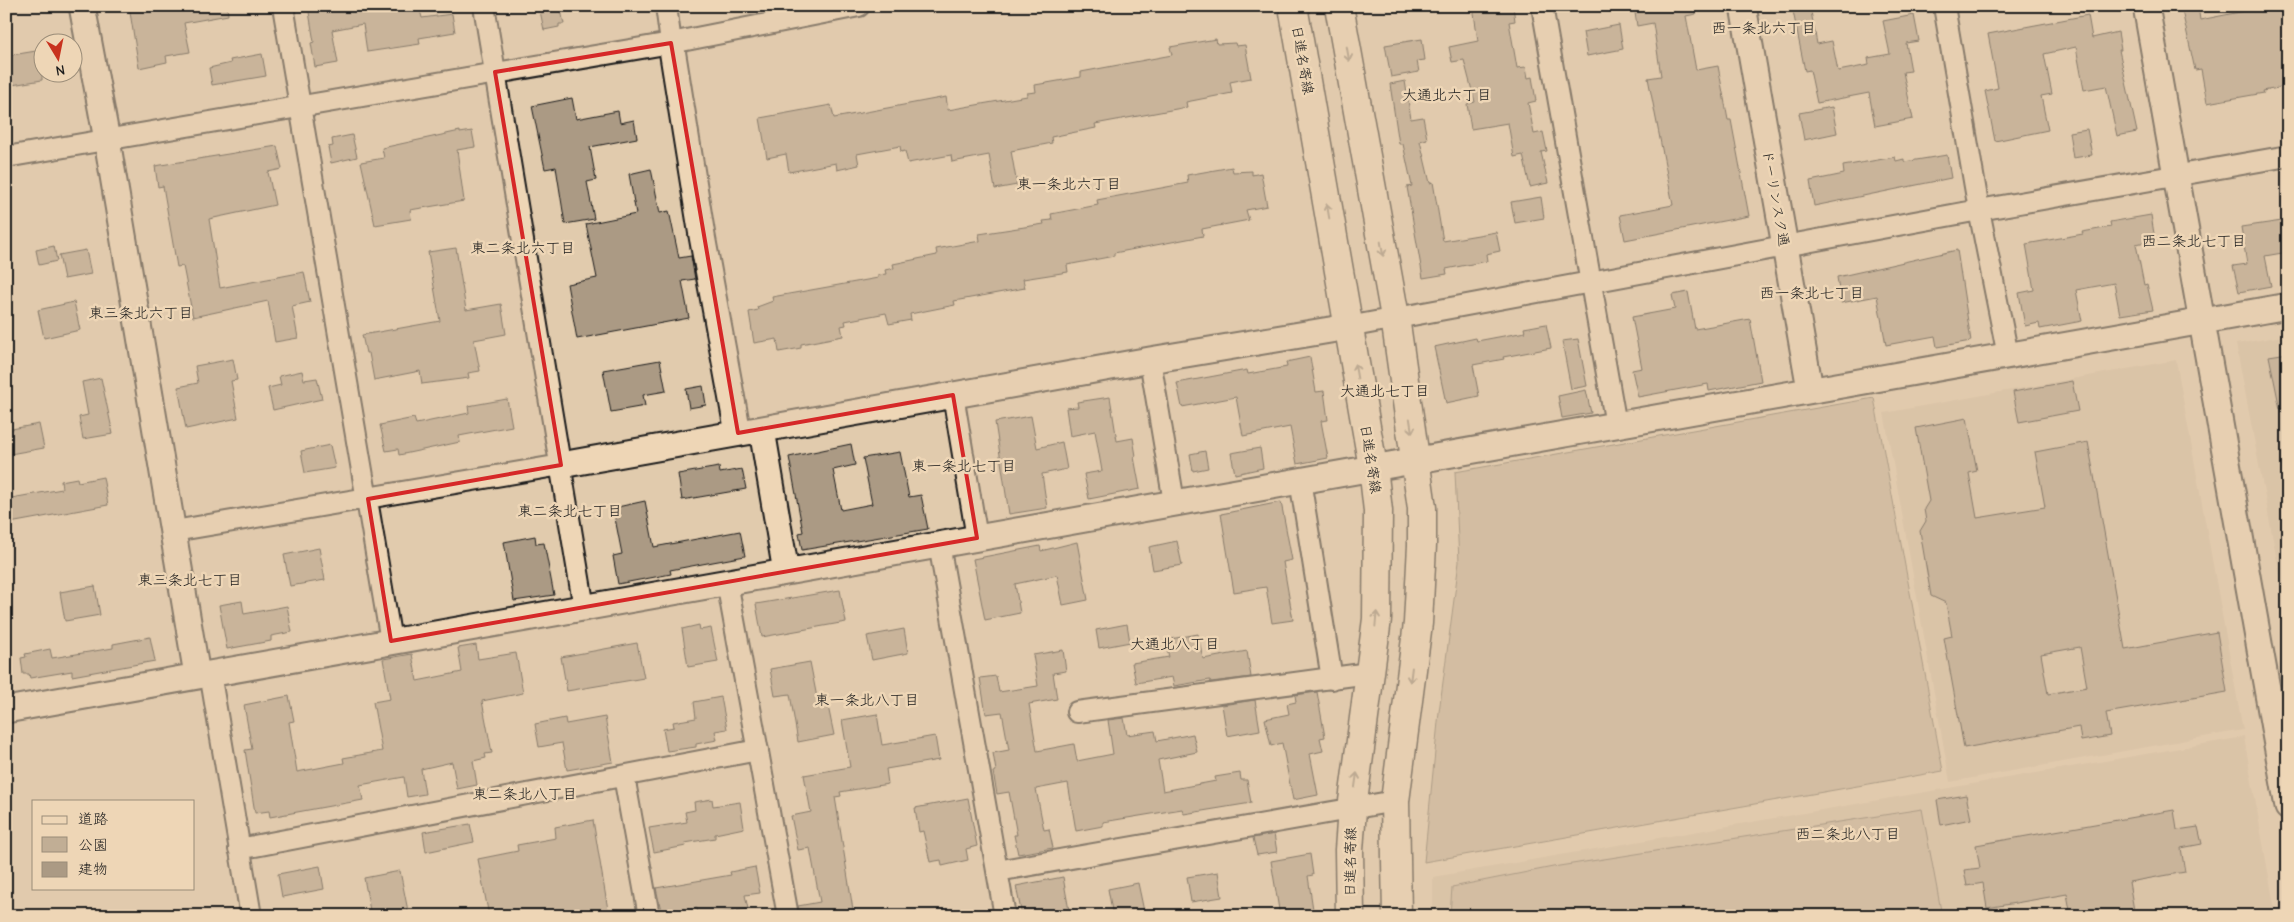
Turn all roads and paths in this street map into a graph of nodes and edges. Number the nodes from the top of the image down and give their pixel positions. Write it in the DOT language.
graph roads {
  1 [pos="82,6"];
  2 [pos="282,6"];
  3 [pos="484,6"];
  4 [pos="666,6"];
  5 [pos="860,6"];
  6 [pos="1294,6"];
  7 [pos="1339,6"];
  8 [pos="1542,6"];
  9 [pos="1743,6"];
  10 [pos="1944,6"];
  11 [pos="2146,6"];
  12 [pos="671,43"];
  13 [pos="496,72"];
  14 [pos="300,106"];
  15 [pos="107,140"];
  16 [pos="2288,156"];
  17 [pos="6,157"];
  18 [pos="2176,175"];
  19 [pos="1979,210"];
  20 [pos="1784,246"];
  21 [pos="1591,281"];
  22 [pos="2288,306"];
  23 [pos="1395,317"];
  24 [pos="2203,321"];
  25 [pos="1348,327"];
  26 [pos="2008,356"];
  27 [pos="1150,360"];
  28 [pos="1810,389"];
  29 [pos="952,395"];
  30 [pos="1616,425"];
  31 [pos="750,431"];
  32 [pos="1416,460"];
  33 [pos="561,465"];
  34 [pos="1373,466"];
  35 [pos="1300,480"];
  36 [pos="368,499"];
  37 [pos="1174,502"];
  38 [pos="174,531"];
  39 [pos="977,538"];
  40 [pos="939,544"];
  41 [pos="786,572"];
  42 [pos="727,582"];
  43 [pos="584,608"];
  44 [pos="391,642"];
  45 [pos="1369,673"];
  46 [pos="204,674"];
  47 [pos="1332,679"];
  48 [pos="6,710"];
  49 [pos="1076,712"];
  50 [pos="758,750"];
  51 [pos="624,776"];
  52 [pos="1395,800"];
  53 [pos="2288,807"];
  54 [pos="1352,809"];
  55 [pos="239,849"];
  56 [pos="998,871"];
  57 [pos="251,916"];
  58 [pos="649,916"];
  59 [pos="788,916"];
  60 [pos="1005,916"];
  61 [pos="1350,916"];
  62 [pos="1397,916"];
  1 -- 15 [label="street"];
  2 -- 14 [label="street"];
  3 -- 13 [label="street"];
  4 -- 12 [label="street"];
  5 -- 12 [label="street"];
  25 -- 6 [label="main road, 日進名寄線, one-way"];
  7 -- 23 [label="main road, one-way"];
  8 -- 21 [label="street"];
  9 -- 20 [label="street, ドーリンスク通"];
  10 -- 19 [label="street"];
  11 -- 18 [label="street"];
  12 -- 13 [label="street"];
  12 -- 31 [label="street"];
  13 -- 14 [label="street"];
  13 -- 33 [label="street"];
  14 -- 15 [label="street"];
  14 -- 36 [label="street"];
  15 -- 17 [label="street"];
  15 -- 38 [label="street"];
  16 -- 18 [label="street"];
  18 -- 19 [label="street"];
  18 -- 24 [label="street"];
  19 -- 20 [label="street"];
  19 -- 26 [label="street"];
  20 -- 21 [label="street"];
  20 -- 28 [label="street, ドーリンスク通"];
  21 -- 23 [label="street"];
  21 -- 30 [label="street"];
  22 -- 24 [label="street"];
  23 -- 25 [label="street"];
  23 -- 32 [label="main road, one-way"];
  24 -- 26 [label="street"];
  24 -- 53 [label="street"];
  25 -- 27 [label="street"];
  34 -- 25 [label="main road, 日進名寄線, one-way"];
  26 -- 28 [label="street"];
  27 -- 29 [label="street"];
  27 -- 37 [label="street"];
  28 -- 30 [label="street"];
  29 -- 31 [label="street"];
  29 -- 39 [label="street"];
  30 -- 32 [label="street"];
  31 -- 33 [label="street"];
  31 -- 41 [label="street"];
  32 -- 34 [label="street"];
  32 -- 52 [label="main road, one-way"];
  33 -- 36 [label="street"];
  33 -- 43 [label="street"];
  34 -- 35 [label="street"];
  45 -- 34 [label="main road, 日進名寄線, one-way"];
  35 -- 37 [label="street"];
  35 -- 47 [label="street"];
  36 -- 38 [label="street"];
  36 -- 44 [label="street"];
  37 -- 39 [label="street"];
  38 -- 46 [label="street"];
  39 -- 40 [label="street"];
  40 -- 41 [label="street"];
  40 -- 56 [label="street"];
  41 -- 42 [label="street"];
  42 -- 43 [label="street"];
  42 -- 50 [label="street"];
  43 -- 44 [label="street"];
  44 -- 46 [label="street"];
  45 -- 47 [label="street"];
  54 -- 45 [label="main road, 日進名寄線, one-way"];
  46 -- 48 [label="street"];
  46 -- 55 [label="street"];
  47 -- 49 [label="street"];
  50 -- 51 [label="street"];
  50 -- 59 [label="street"];
  51 -- 55 [label="street"];
  51 -- 58 [label="street"];
  52 -- 54 [label="street"];
  52 -- 62 [label="main road"];
  54 -- 56 [label="street"];
  54 -- 61 [label="main road, 日進名寄線"];
  55 -- 57 [label="street"];
  56 -- 60 [label="street"];
}
